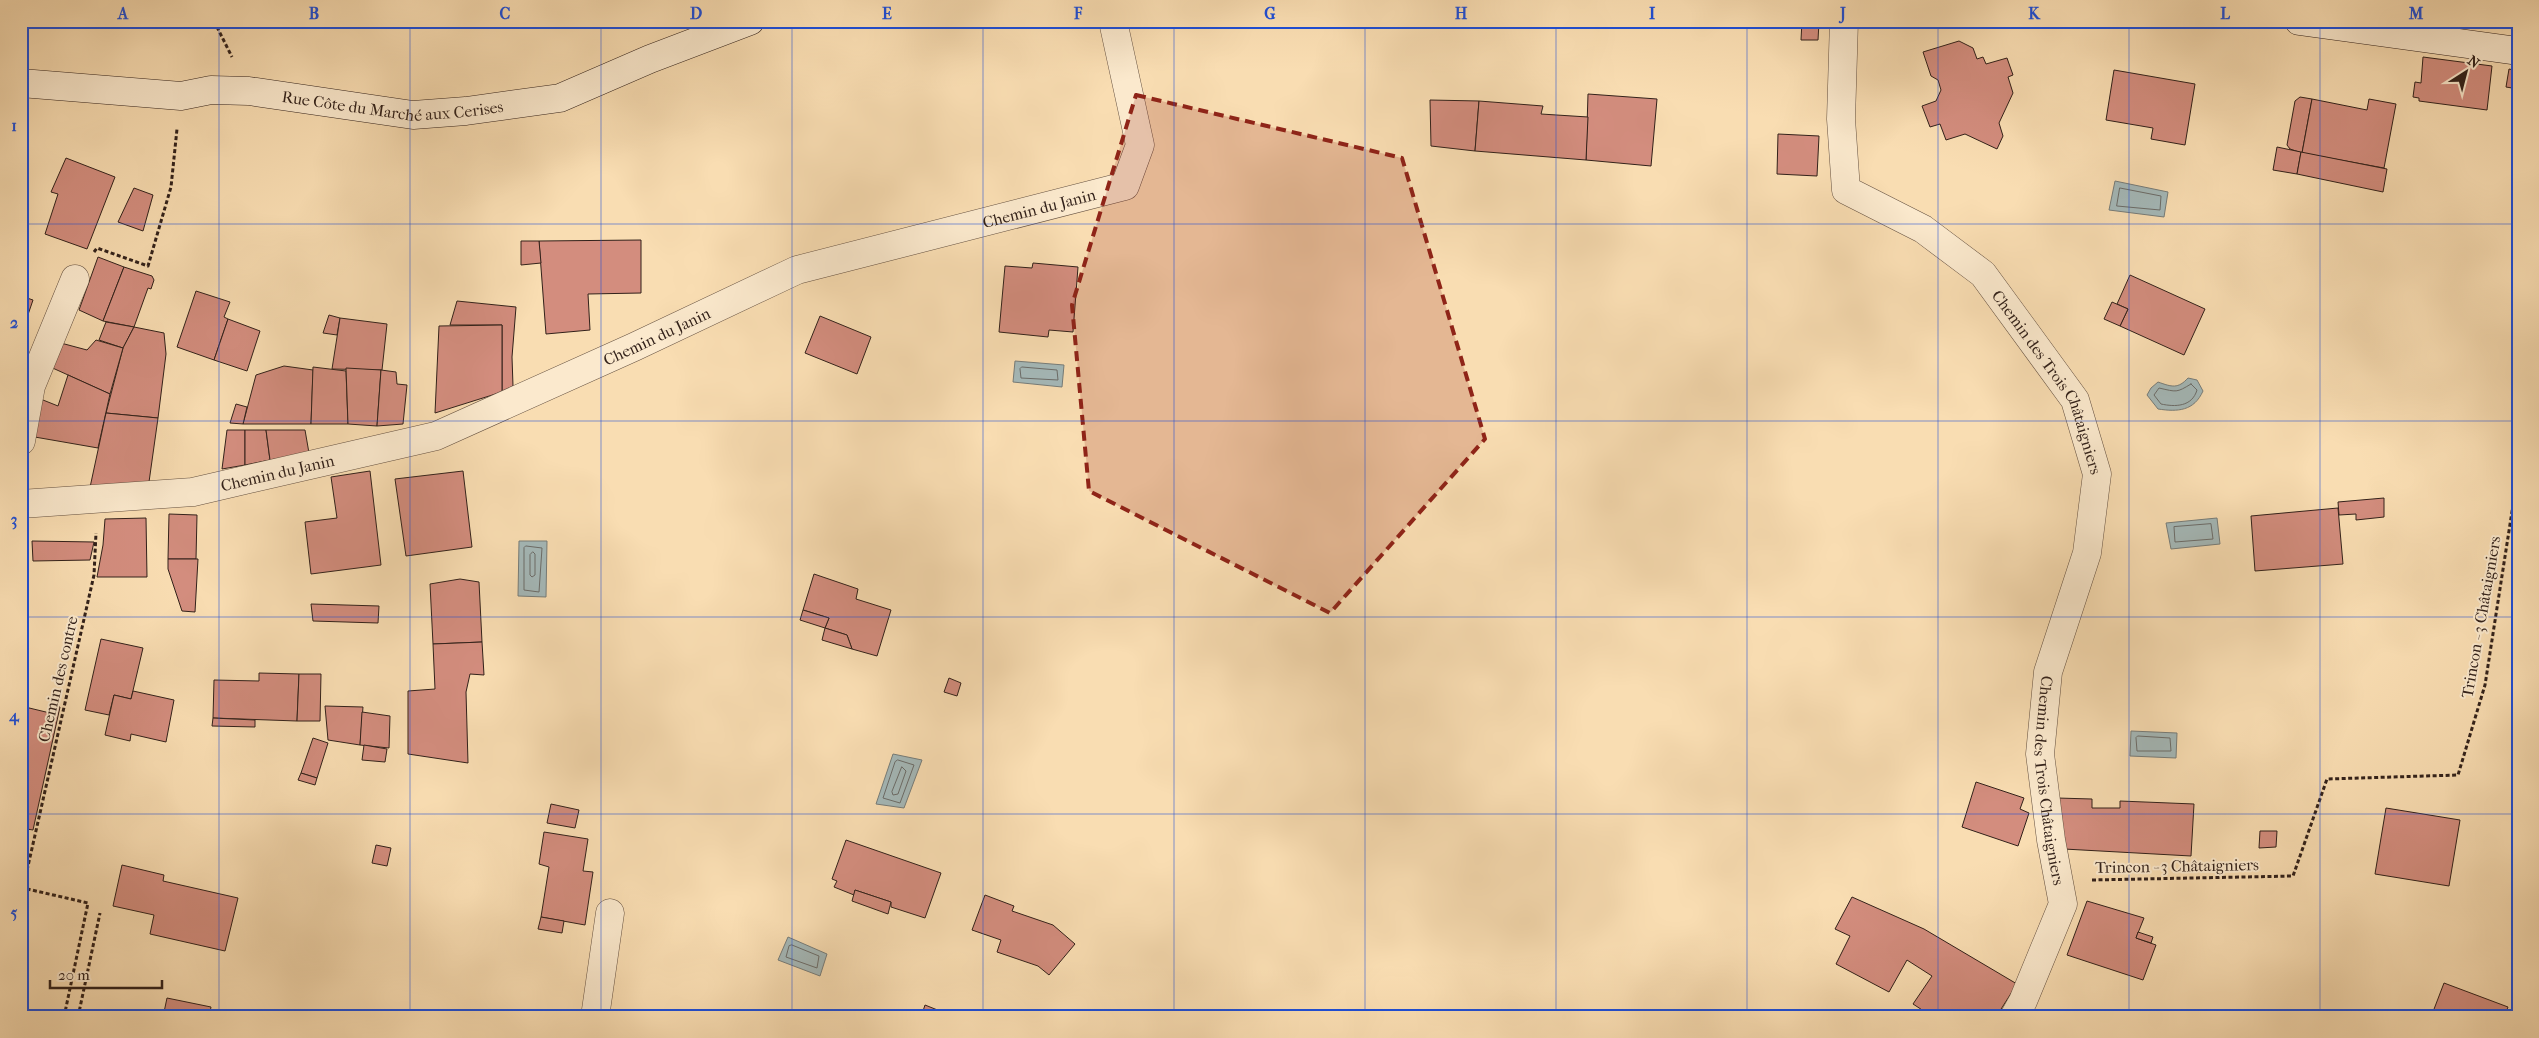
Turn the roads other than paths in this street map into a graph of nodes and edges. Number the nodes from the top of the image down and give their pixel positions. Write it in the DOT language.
graph roads {
  1 [pos="750,21"];
  2 [pos="1115,21"];
  3 [pos="1844,21"];
  4 [pos="2299,21"];
  5 [pos="2518,51"];
  6 [pos="21,83"];
  7 [pos="75,279"];
  8 [pos="21,441"];
  9 [pos="21,504"];
  10 [pos="610,914"];
  11 [pos="595,1017"];
  12 [pos="2014,1017"];
  1 -- 6 [label="street, Rue Côte du Marché aux Cerises"];
  2 -- 9 [label="street, Chemin du Janin"];
  3 -- 12 [label="street, Chemin des Trois Châtaigniers"];
  4 -- 5 [label="street"];
  7 -- 8 [label="street"];
  10 -- 11 [label="street"];
}
